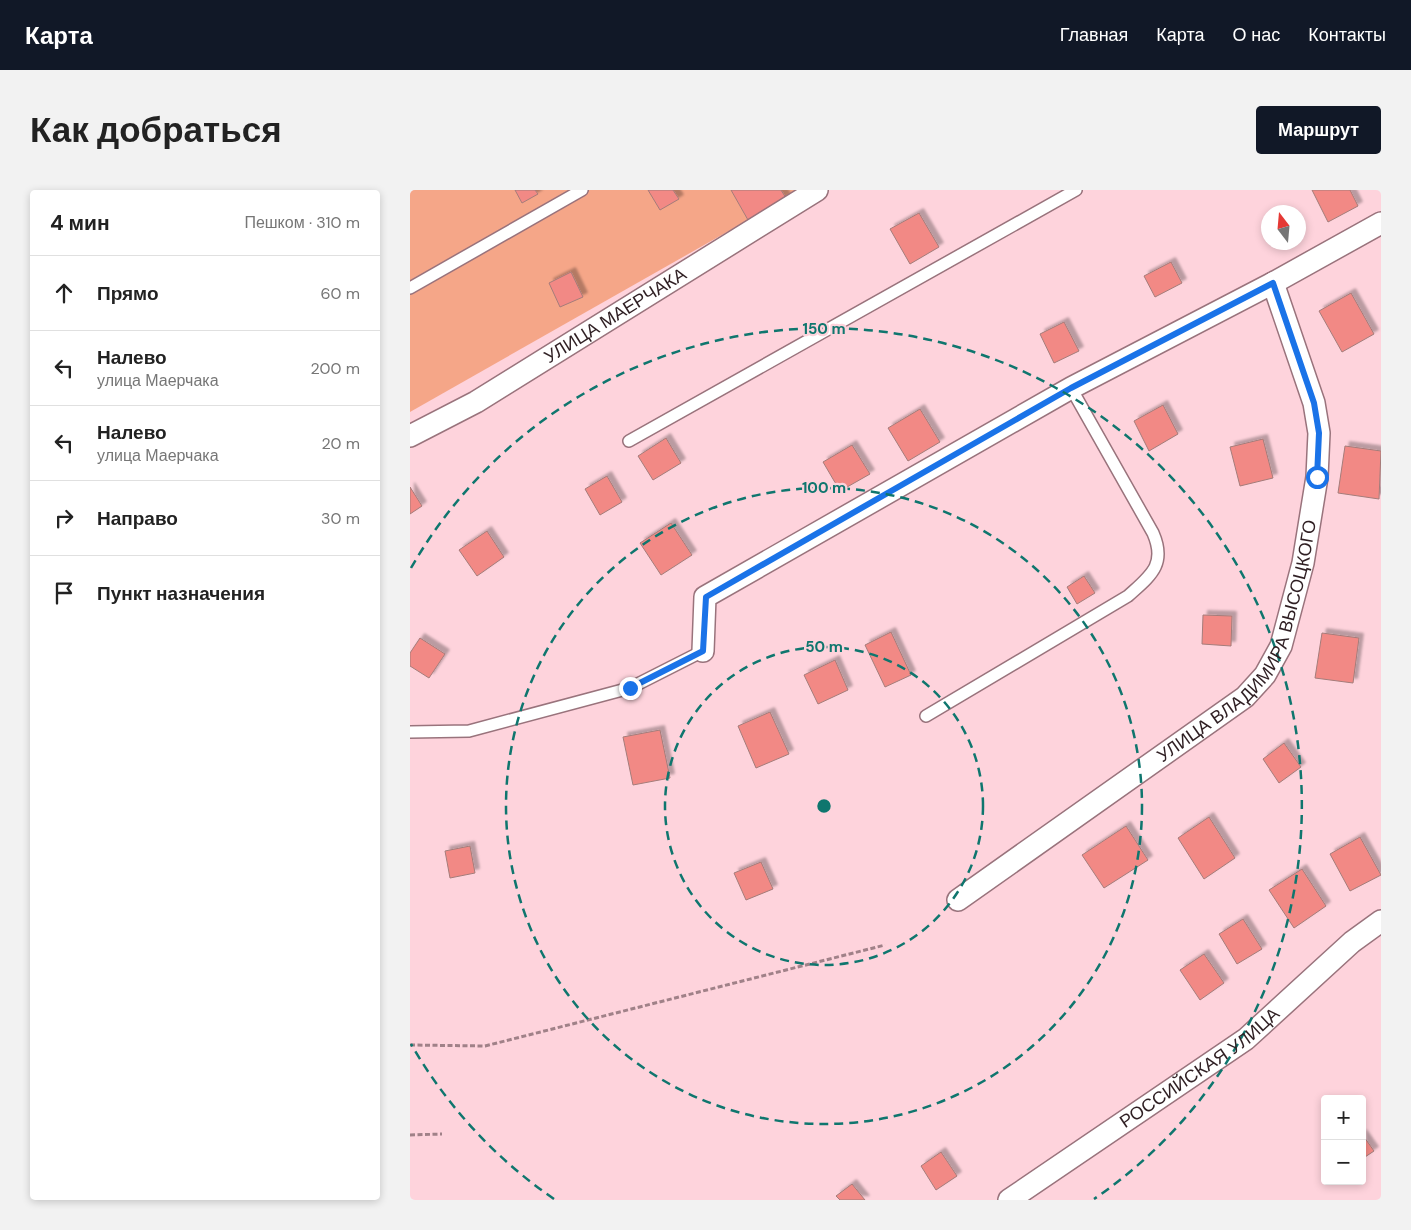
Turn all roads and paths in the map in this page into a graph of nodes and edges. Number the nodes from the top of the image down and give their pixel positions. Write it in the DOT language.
graph roads {
  1 [pos="582,190"];
  2 [pos="817,190"];
  3 [pos="1076,190"];
  4 [pos="1381,223"];
  5 [pos="1273,283"];
  6 [pos="410,288"];
  7 [pos="1071,388"];
  8 [pos="410,436"];
  9 [pos="629,441"];
  10 [pos="703,651"];
  11 [pos="926,716"];
  12 [pos="410,732"];
  13 [pos="958,900"];
  14 [pos="1381,921"];
  15 [pos="885,945"];
  16 [pos="410,1045"];
  17 [pos="442,1134"];
  18 [pos="410,1135"];
  19 [pos="1009,1200"];
  1 -- 6 [label="lane"];
  2 -- 8 [label="street, УЛИЦА МАЕРЧАКА"];
  3 -- 9 [label="lane"];
  4 -- 5 [label="street"];
  5 -- 7 [label="street"];
  5 -- 13 [label="street, УЛИЦА ВЛАДИМИРА ВЫСОЦКОГО"];
  7 -- 10 [label="street"];
  7 -- 11 [label="lane"];
  10 -- 12 [label="lane"];
  14 -- 19 [label="street, РОССИЙСКАЯ УЛИЦА"];
  15 -- 16 [label="path"];
  17 -- 18 [label="path"];
}
